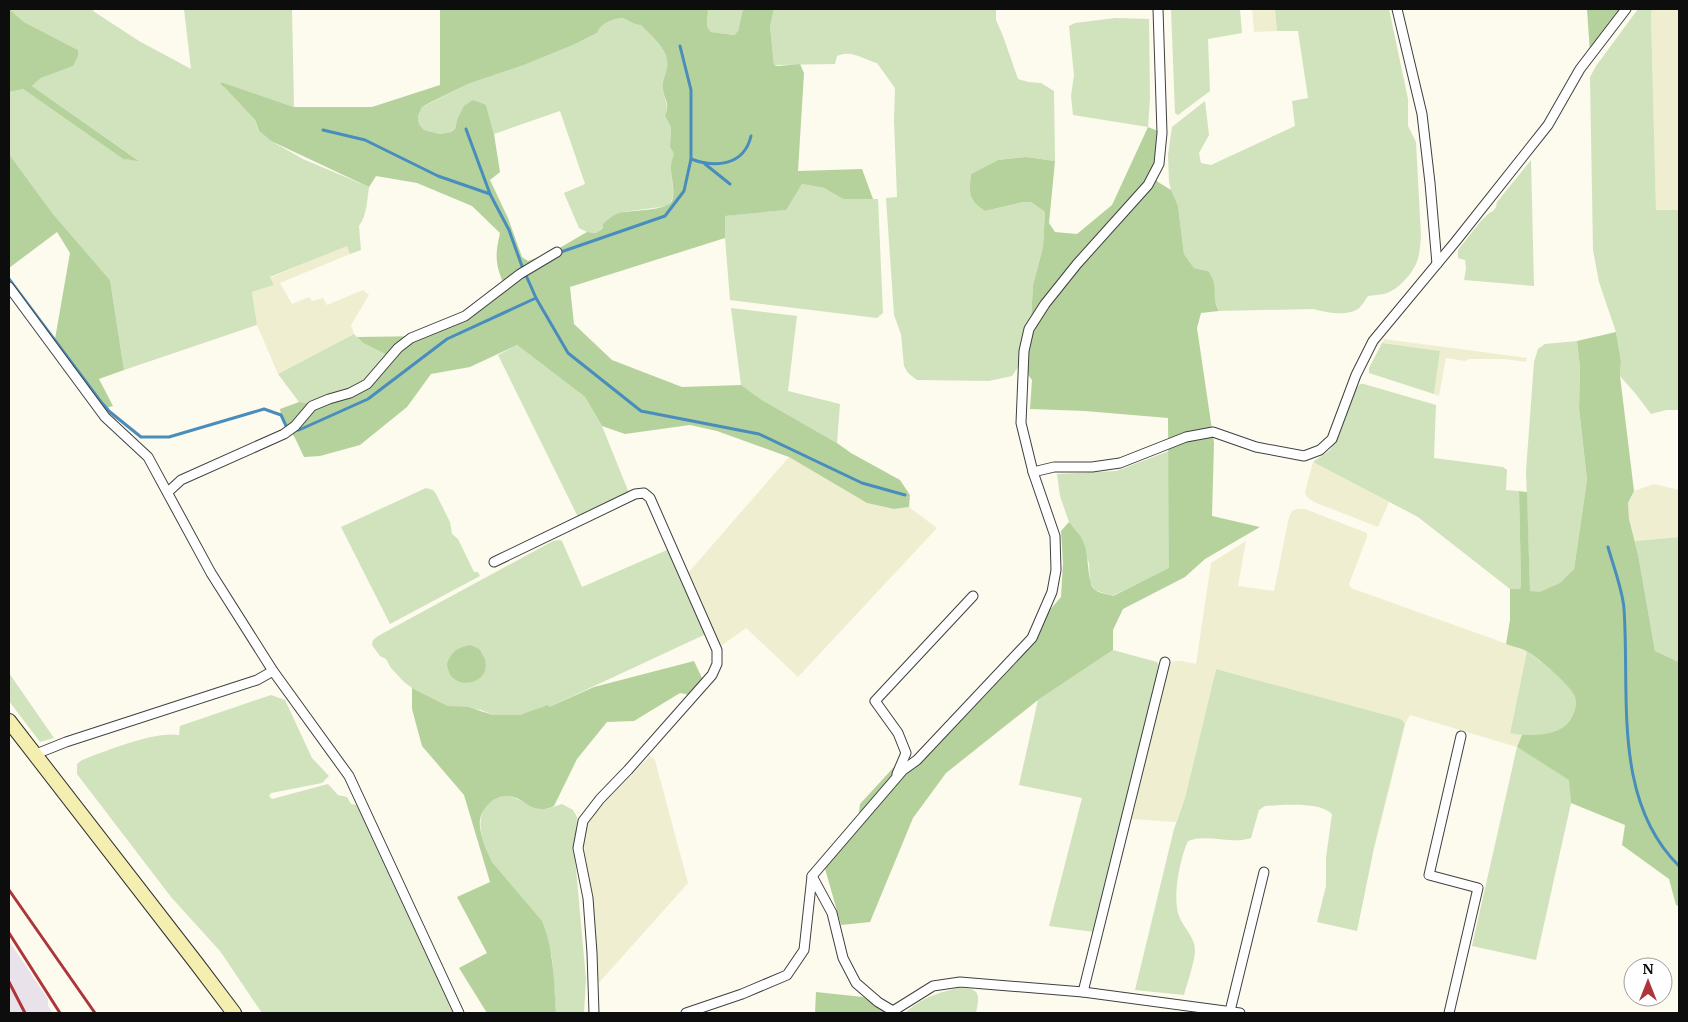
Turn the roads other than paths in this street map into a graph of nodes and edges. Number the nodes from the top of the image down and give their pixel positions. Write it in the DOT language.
graph roads {
  1 [pos="1158,9"];
  2 [pos="1397,9"];
  3 [pos="1626,9"];
  4 [pos="557,252"];
  5 [pos="1437,264"];
  6 [pos="9,287"];
  7 [pos="1033,472"];
  8 [pos="168,492"];
  9 [pos="494,562"];
  10 [pos="973,596"];
  11 [pos="1164,662"];
  12 [pos="273,671"];
  13 [pos="9,721"];
  14 [pos="1460,736"];
  15 [pos="36,754"];
  16 [pos="895,779"];
  17 [pos="1264,872"];
  18 [pos="812,876"];
  19 [pos="1083,992"];
  20 [pos="1230,1011"];
  21 [pos="892,1012"];
  22 [pos="234,1013"];
  23 [pos="459,1013"];
  24 [pos="594,1013"];
  25 [pos="686,1013"];
  26 [pos="1240,1013"];
  27 [pos="1450,1013"];
  1 -- 7 [label="street"];
  2 -- 5 [label="street"];
  3 -- 5 [label="street"];
  4 -- 8 [label="street"];
  5 -- 7 [label="street"];
  6 -- 8 [label="street"];
  7 -- 16 [label="street"];
  8 -- 12 [label="street"];
  9 -- 24 [label="street"];
  10 -- 16 [label="street"];
  11 -- 19 [label="street"];
  12 -- 15 [label="street"];
  12 -- 23 [label="street"];
  13 -- 15 [label="main road"];
  14 -- 27 [label="street"];
  15 -- 22 [label="main road"];
  16 -- 18 [label="street"];
  17 -- 20 [label="street"];
  18 -- 21 [label="street"];
  18 -- 25 [label="street"];
  19 -- 20 [label="street"];
  19 -- 21 [label="street"];
  20 -- 26 [label="street"];
}
